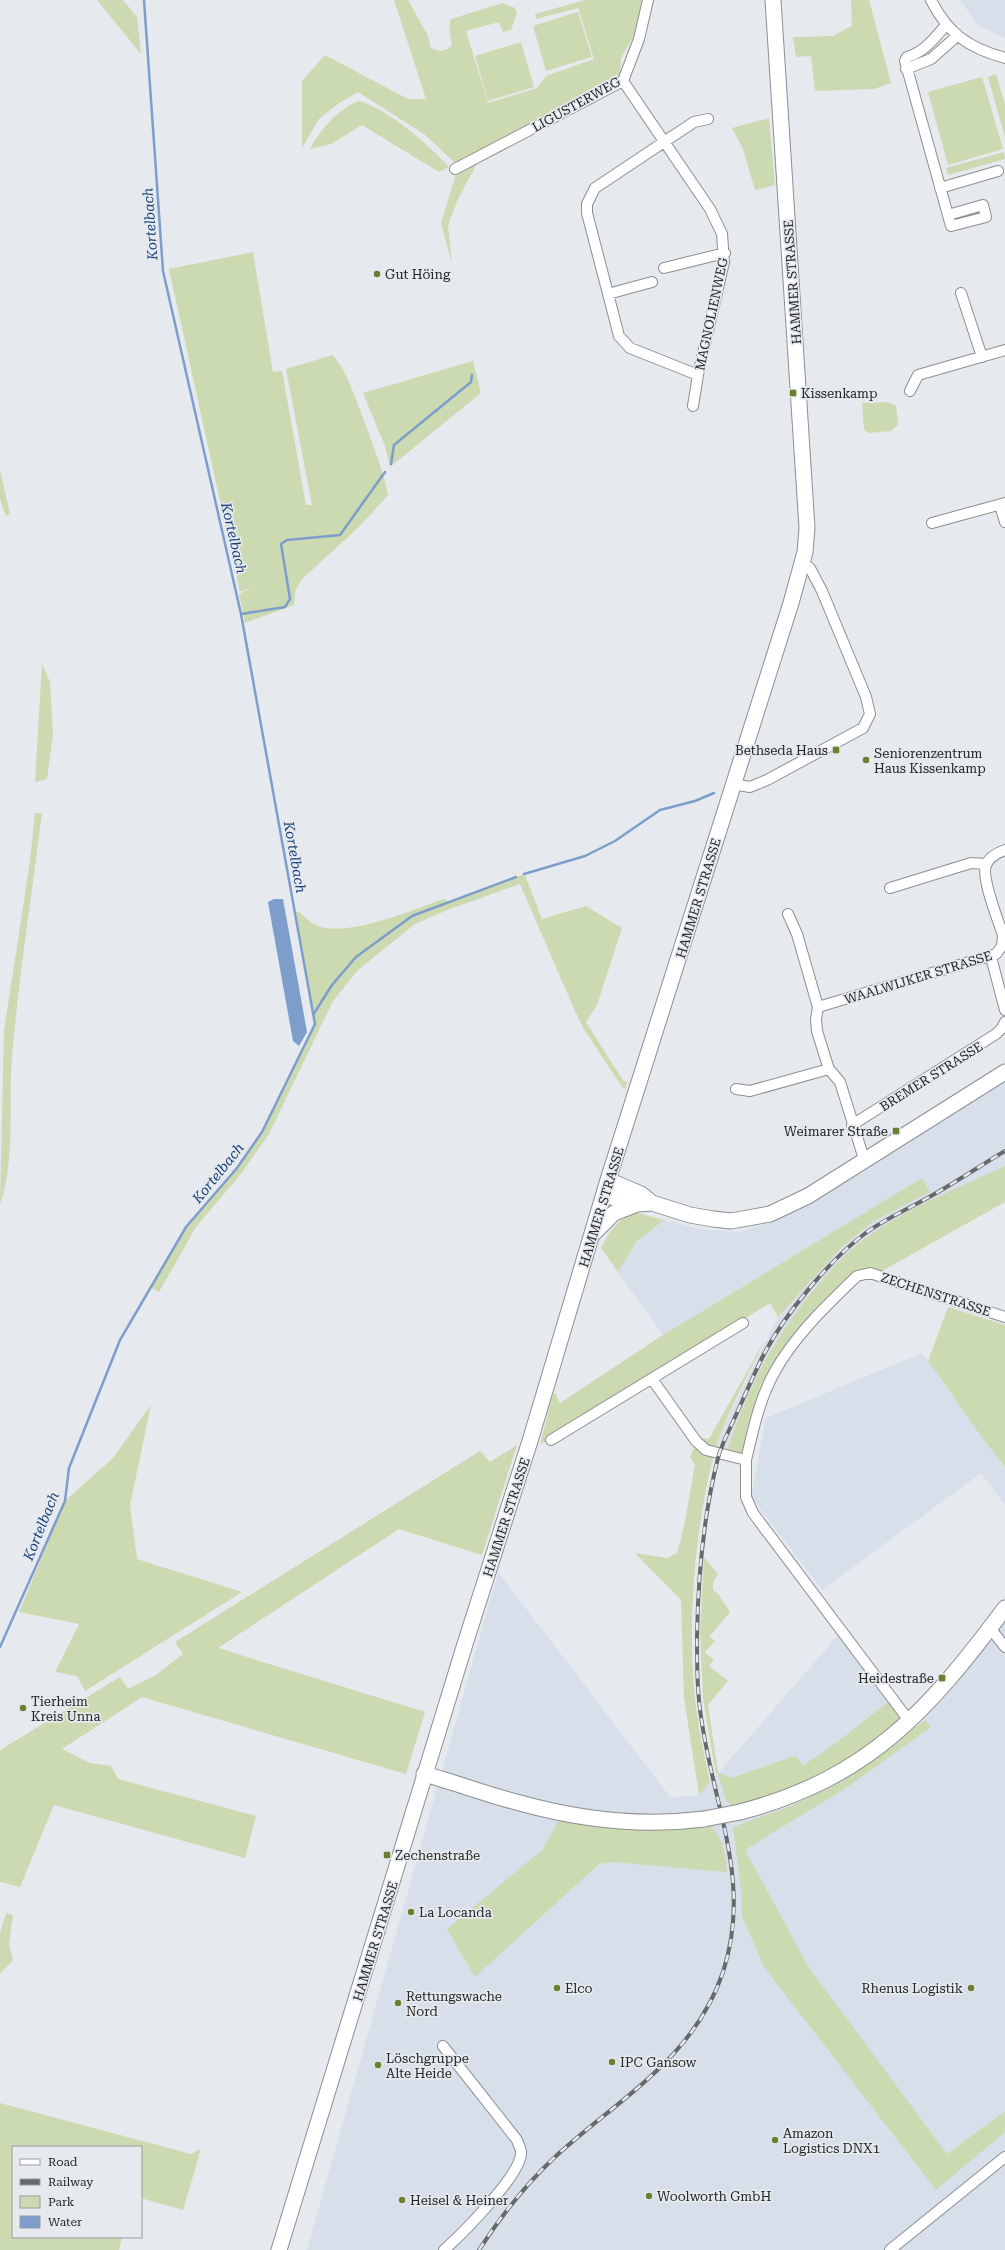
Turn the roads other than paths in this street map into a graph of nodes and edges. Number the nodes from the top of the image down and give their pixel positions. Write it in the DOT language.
graph roads {
  1 [pos="648,0"];
  2 [pos="773,0"];
  3 [pos="931,0"];
  4 [pos="946,26"];
  5 [pos="957,36"];
  6 [pos="1005,58"];
  7 [pos="908,74"];
  8 [pos="623,81"];
  9 [pos="708,119"];
  10 [pos="664,143"];
  11 [pos="455,169"];
  12 [pos="998,172"];
  13 [pos="940,188"];
  14 [pos="948,215"];
  15 [pos="724,253"];
  16 [pos="664,268"];
  17 [pos="652,282"];
  18 [pos="961,293"];
  19 [pos="608,294"];
  20 [pos="1005,350"];
  21 [pos="982,357"];
  22 [pos="698,375"];
  23 [pos="910,391"];
  24 [pos="694,406"];
  25 [pos="1003,504"];
  26 [pos="1005,522"];
  27 [pos="932,523"];
  28 [pos="802,563"];
  29 [pos="733,784"];
  30 [pos="1005,850"];
  31 [pos="986,864"];
  32 [pos="890,888"];
  33 [pos="788,914"];
  34 [pos="991,957"];
  35 [pos="818,1007"];
  36 [pos="1005,1010"];
  37 [pos="1005,1022"];
  38 [pos="829,1069"];
  39 [pos="1005,1072"];
  40 [pos="736,1089"];
  41 [pos="852,1125"];
  42 [pos="864,1159"];
  43 [pos="608,1180"];
  44 [pos="604,1195"];
  45 [pos="652,1203"];
  46 [pos="637,1204"];
  47 [pos="592,1235"];
  48 [pos="1005,1317"];
  49 [pos="744,1322"];
  50 [pos="652,1379"];
  51 [pos="551,1440"];
  52 [pos="746,1460"];
  53 [pos="1005,1608"];
  54 [pos="990,1628"];
  55 [pos="1005,1647"];
  56 [pos="910,1722"];
  57 [pos="424,1774"];
  58 [pos="443,2046"];
  59 [pos="1005,2157"];
  60 [pos="279,2250"];
  61 [pos="444,2250"];
  62 [pos="890,2250"];
  1 -- 8 [label="street, LIGUSTERWEG"];
  2 -- 28 [label="main road, HAMMER STRASSE"];
  3 -- 4 [label="street"];
  4 -- 5 [label="street"];
  4 -- 7 [label="street"];
  5 -- 6 [label="street"];
  5 -- 7 [label="street"];
  7 -- 13 [label="street"];
  8 -- 10 [label="street, MAGNOLIENWEG"];
  8 -- 11 [label="street, LIGUSTERWEG"];
  9 -- 10 [label="street"];
  10 -- 15 [label="street, MAGNOLIENWEG"];
  10 -- 19 [label="street"];
  12 -- 13 [label="street"];
  13 -- 14 [label="street"];
  15 -- 16 [label="street"];
  15 -- 22 [label="street, MAGNOLIENWEG"];
  17 -- 19 [label="street"];
  18 -- 21 [label="street"];
  19 -- 22 [label="street"];
  20 -- 21 [label="street"];
  21 -- 23 [label="street"];
  22 -- 24 [label="street, MAGNOLIENWEG"];
  25 -- 26 [label="street"];
  25 -- 27 [label="street"];
  28 -- 29 [label="main road, HAMMER STRASSE"];
  28 -- 29 [label="street"];
  29 -- 43 [label="main road, HAMMER STRASSE"];
  30 -- 31 [label="street"];
  31 -- 32 [label="street"];
  31 -- 34 [label="street, WAALWIJKER STRASSE"];
  33 -- 35 [label="street"];
  34 -- 35 [label="street, WAALWIJKER STRASSE"];
  34 -- 36 [label="street"];
  35 -- 38 [label="street"];
  37 -- 41 [label="street, BREMER STRASSE"];
  38 -- 40 [label="street"];
  38 -- 41 [label="street"];
  39 -- 42 [label="main road"];
  41 -- 42 [label="street"];
  42 -- 45 [label="main road"];
  43 -- 44 [label="main road, HAMMER STRASSE"];
  43 -- 45 [label="main road"];
  44 -- 46 [label="main road"];
  44 -- 47 [label="main road, HAMMER STRASSE"];
  45 -- 46 [label="main road"];
  46 -- 47 [label="main road"];
  47 -- 57 [label="main road, HAMMER STRASSE"];
  48 -- 52 [label="street, ZECHENSTRASSE"];
  49 -- 50 [label="street"];
  50 -- 51 [label="street"];
  50 -- 52 [label="street"];
  52 -- 56 [label="street"];
  53 -- 54 [label="main road"];
  54 -- 55 [label="street"];
  54 -- 56 [label="main road"];
  56 -- 57 [label="main road, bridge"];
  57 -- 60 [label="main road, HAMMER STRASSE"];
  58 -- 61 [label="street"];
  59 -- 62 [label="street"];
}
